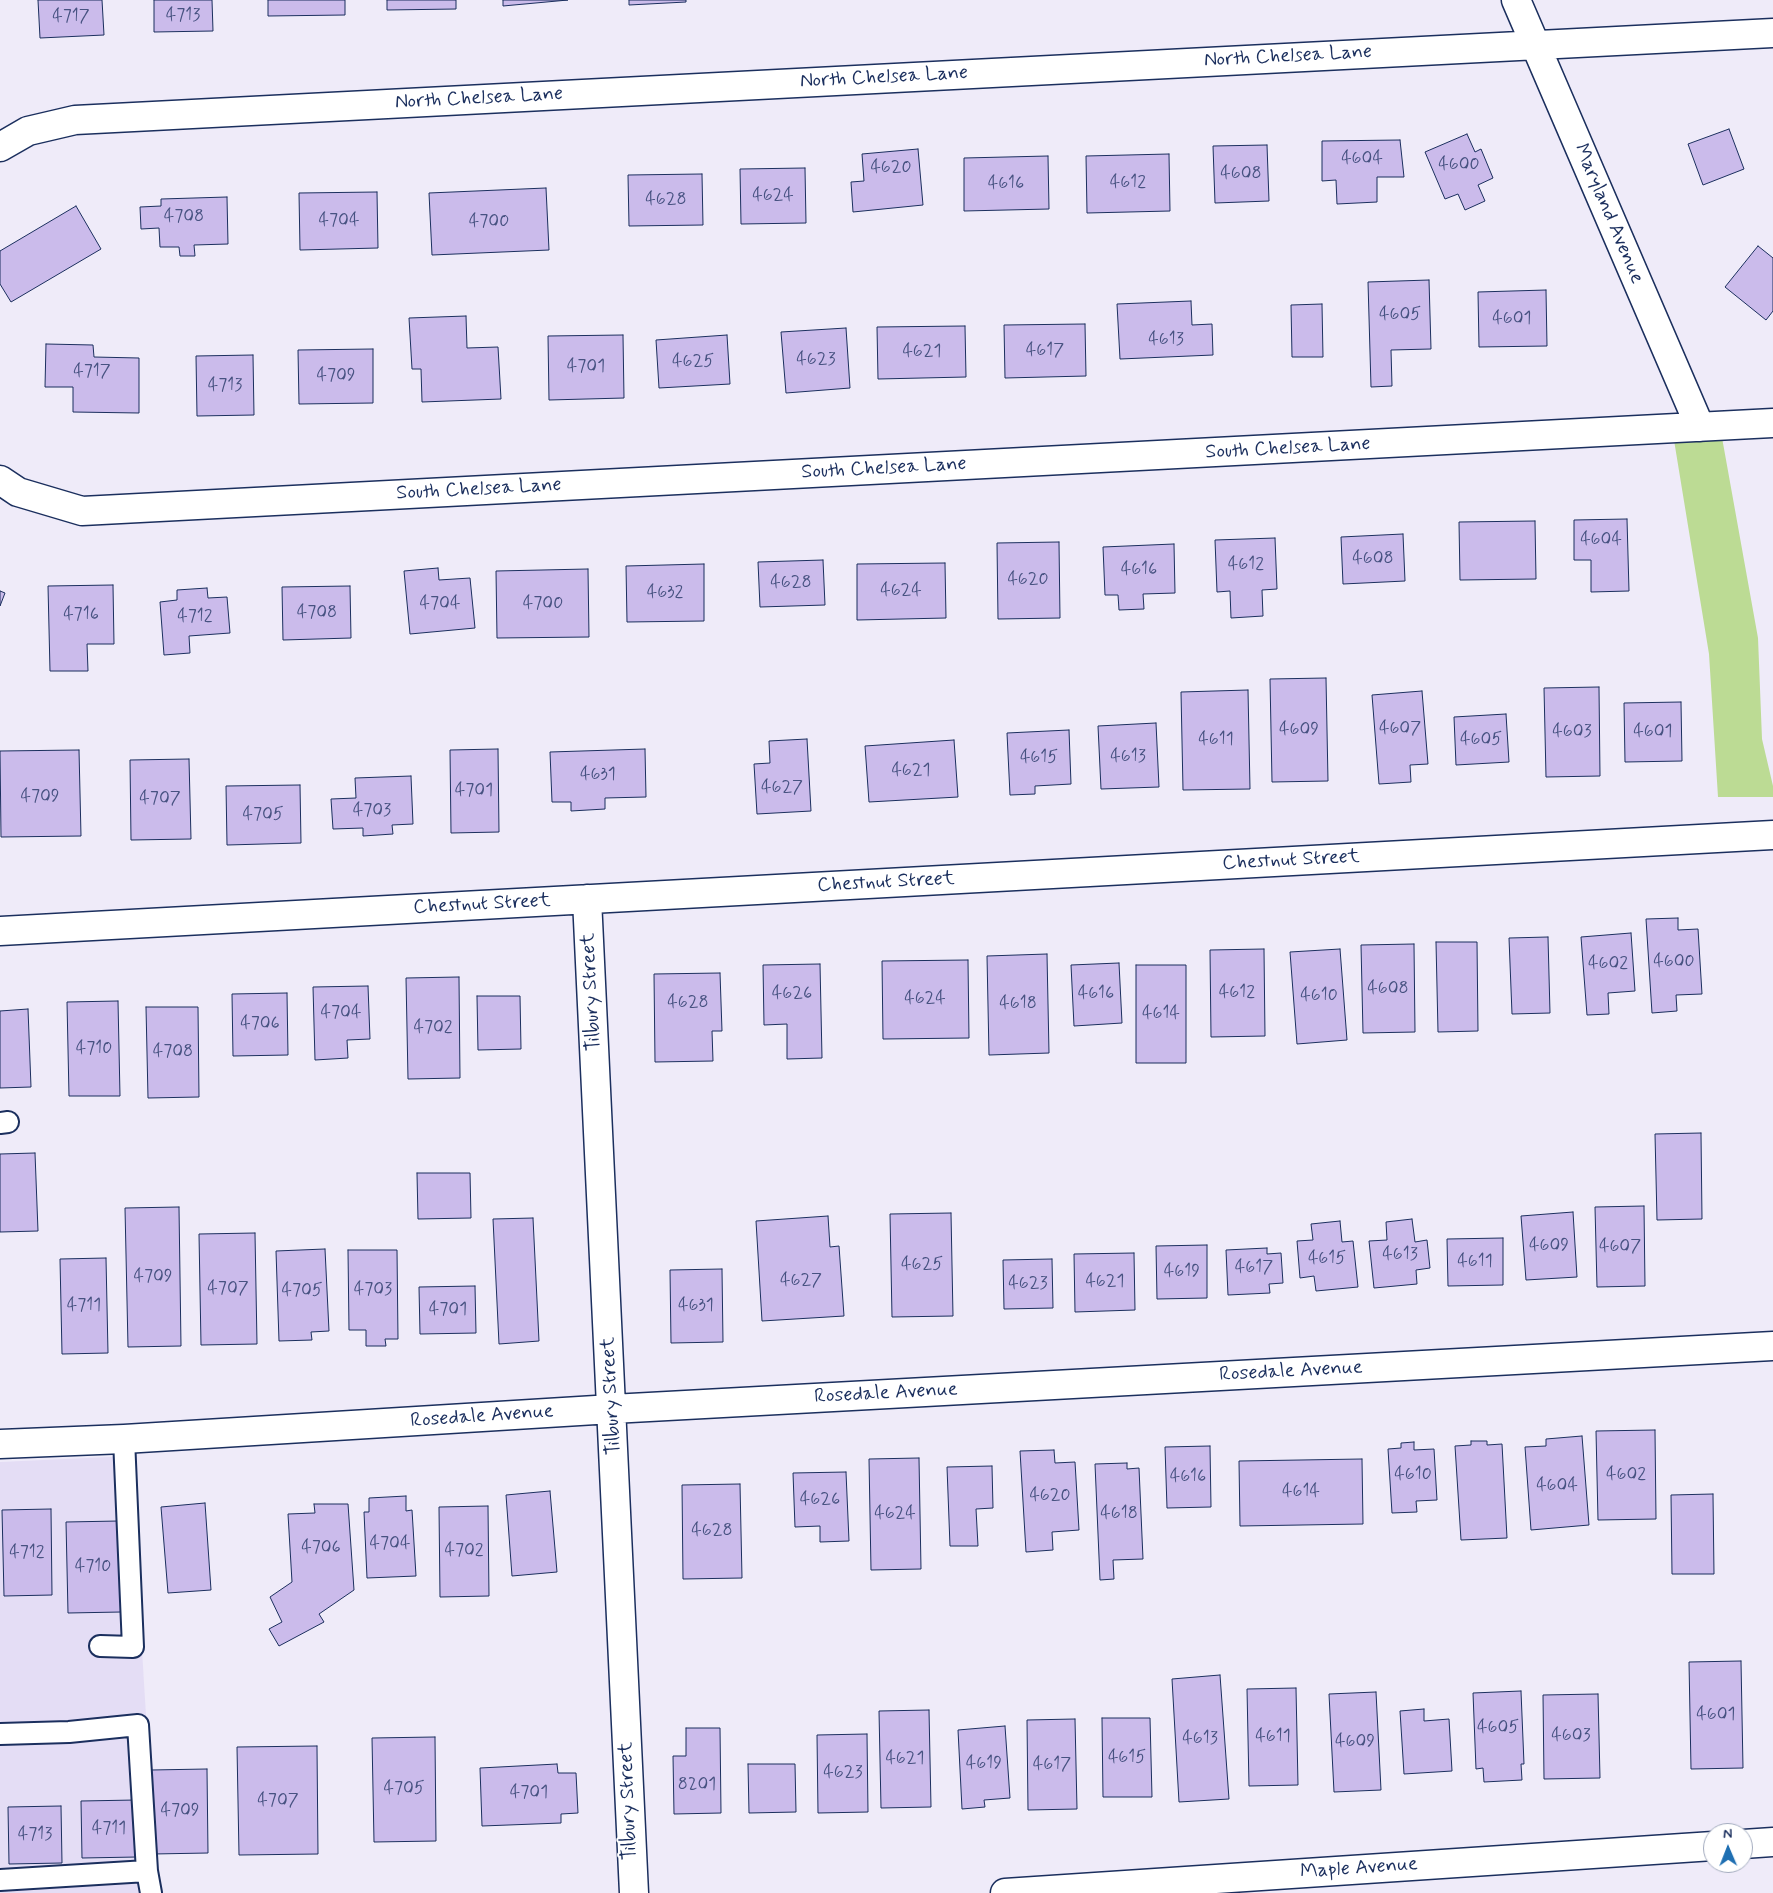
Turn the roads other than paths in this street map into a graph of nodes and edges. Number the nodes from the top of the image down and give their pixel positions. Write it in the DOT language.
graph roads {
  1 [pos="1516,0"];
  2 [pos="1773,33"];
  3 [pos="1534,44"];
  4 [pos="0,147"];
  5 [pos="1773,423"];
  6 [pos="1700,427"];
  7 [pos="0,480"];
  8 [pos="1773,835"];
  9 [pos="588,899"];
  10 [pos="0,931"];
  11 [pos="1773,1346"];
  12 [pos="612,1409"];
  13 [pos="124,1439"];
  14 [pos="0,1444"];
  15 [pos="100,1646"];
  16 [pos="0,1734"];
  17 [pos="1773,1842"];
  18 [pos="1753,1843"];
  19 [pos="1703,1847"];
  20 [pos="147,1871"];
  21 [pos="0,1880"];
  22 [pos="151,1893"];
  23 [pos="634,1893"];
  24 [pos="1004,1893"];
  1 -- 3 [label="street, Maryland Avenue"];
  2 -- 3 [label="street, North Chelsea Lane"];
  3 -- 4 [label="street, North Chelsea Lane"];
  3 -- 6 [label="street, Maryland Avenue"];
  5 -- 6 [label="street, South Chelsea Lane"];
  6 -- 7 [label="street, South Chelsea Lane"];
  8 -- 9 [label="street, Chestnut Street"];
  9 -- 10 [label="street, Chestnut Street"];
  9 -- 12 [label="street, Tilbury Street"];
  11 -- 12 [label="street, Rosedale Avenue"];
  12 -- 13 [label="street, Rosedale Avenue"];
  12 -- 23 [label="street, Tilbury Street"];
  13 -- 14 [label="street, Rosedale Avenue"];
  13 -- 15 [label="lane"];
  16 -- 20 [label="lane"];
  17 -- 18 [label="street"];
  19 -- 24 [label="street, Maple Avenue"];
  20 -- 21 [label="lane"];
  20 -- 22 [label="lane"];
}
